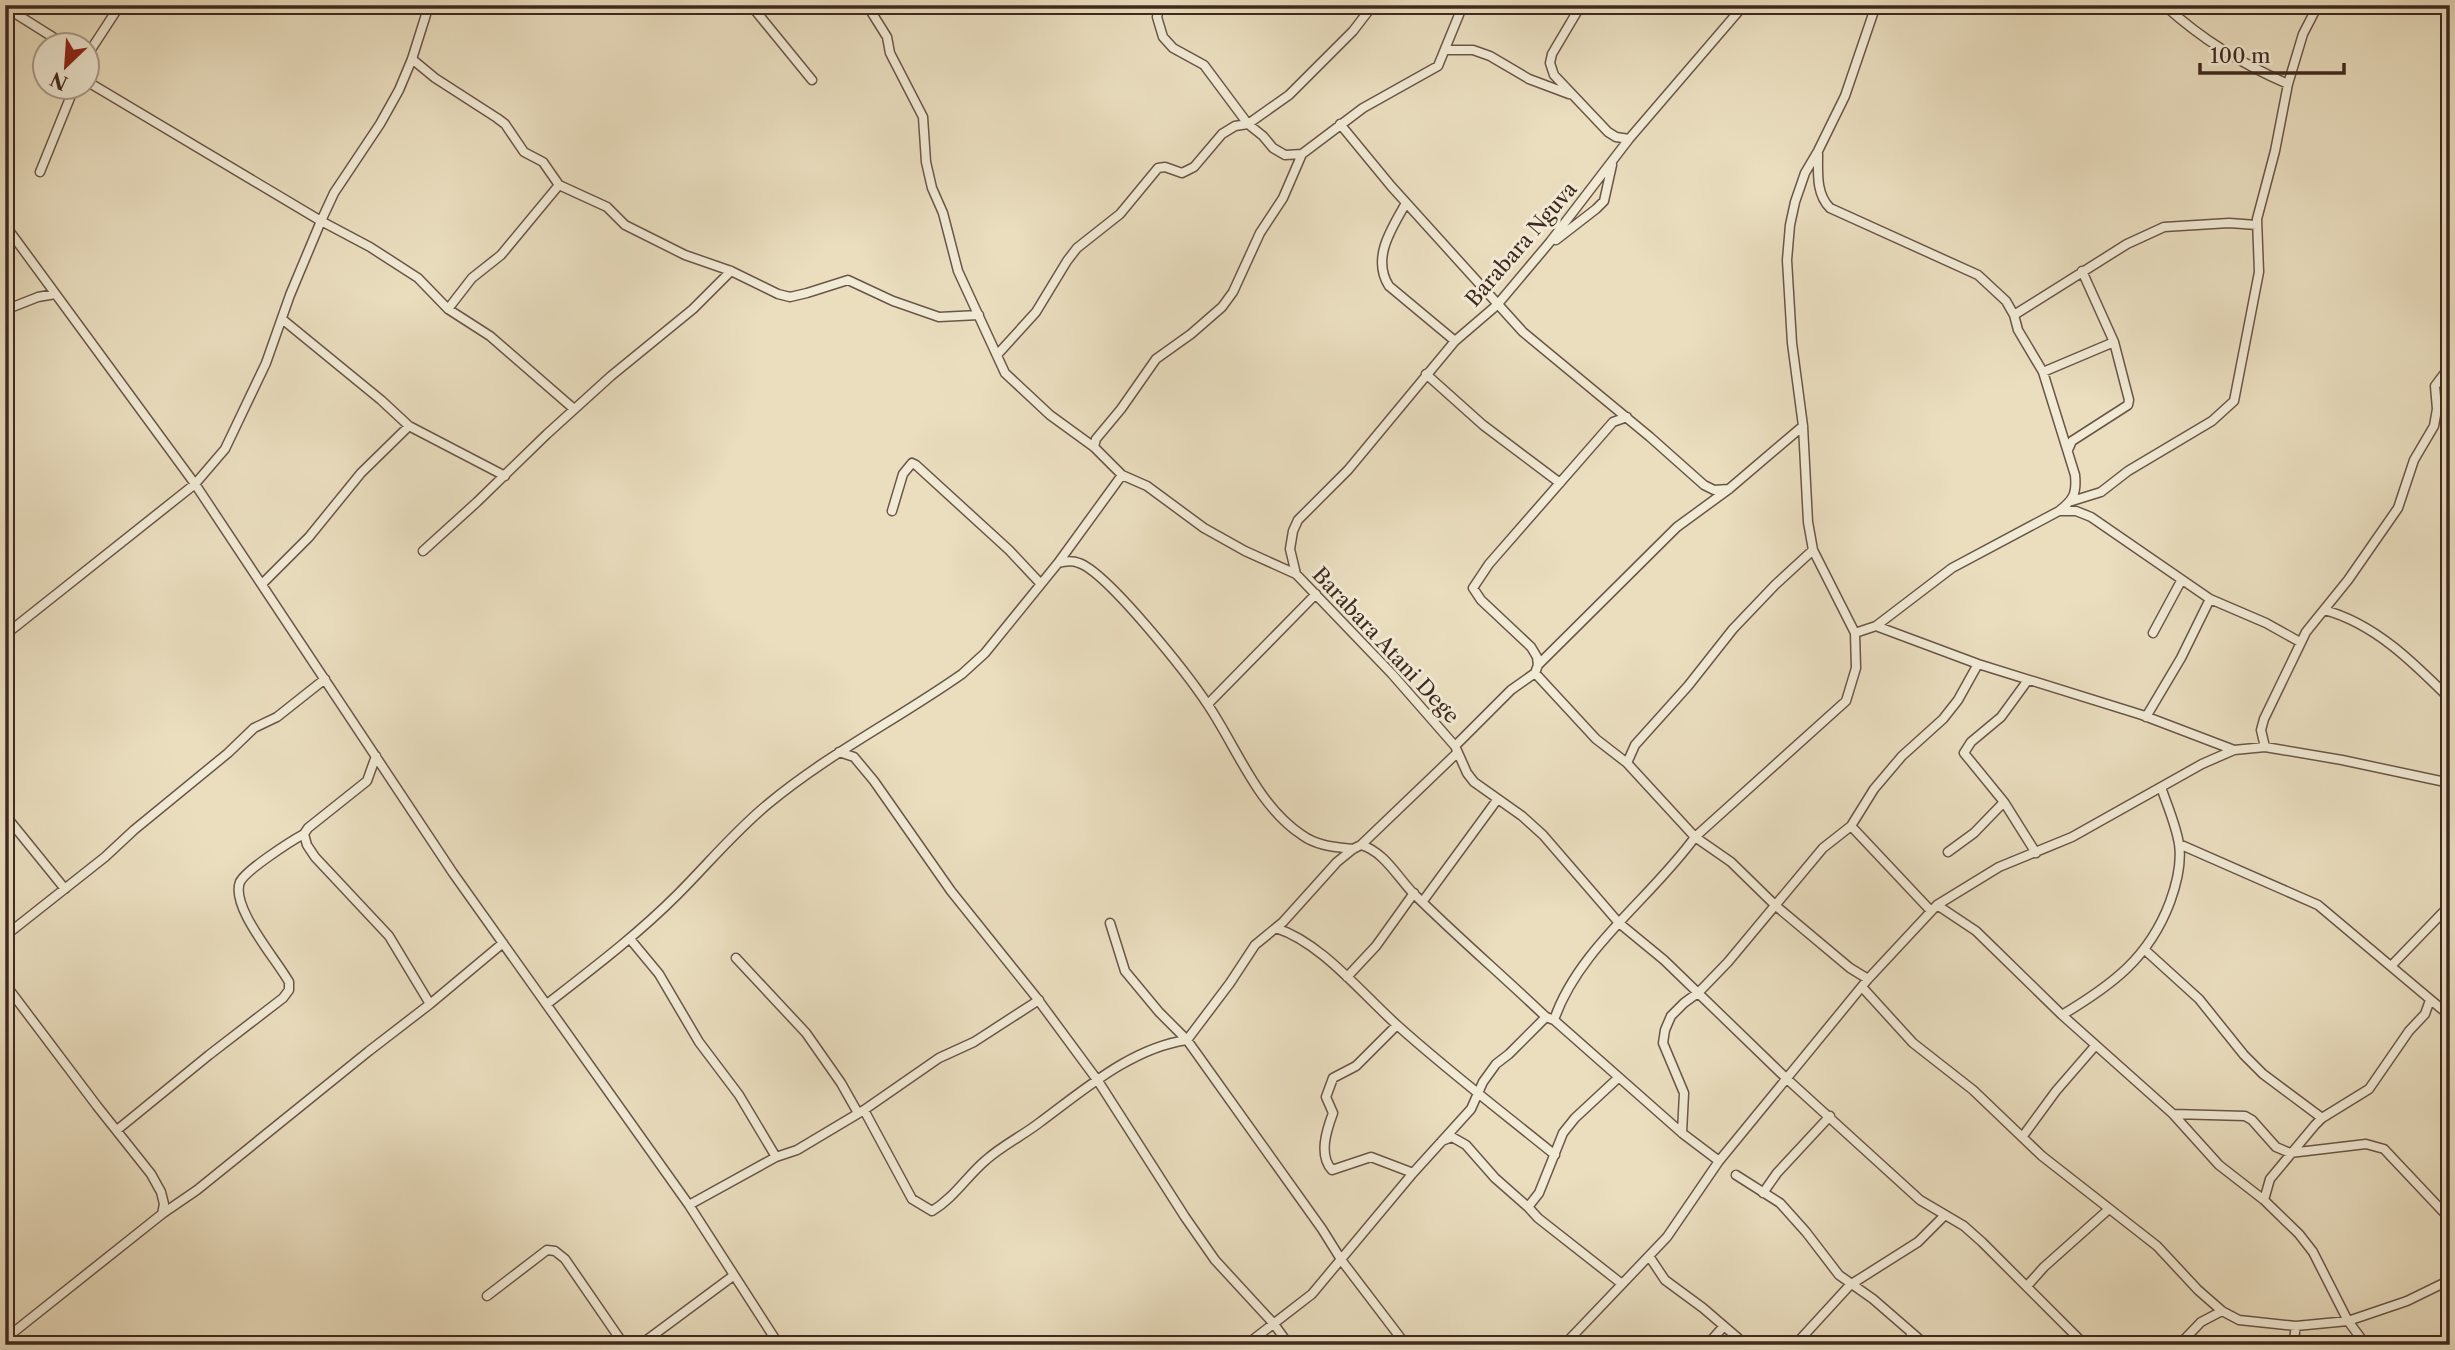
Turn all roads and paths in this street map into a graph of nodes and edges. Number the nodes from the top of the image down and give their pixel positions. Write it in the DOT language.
graph roads {
  1 [pos="120,5"];
  2 [pos="429,5"];
  3 [pos="753,5"];
  4 [pos="867,5"];
  5 [pos="1160,5"];
  6 [pos="1373,5"];
  7 [pos="1462,5"];
  8 [pos="1581,5"];
  9 [pos="1744,5"];
  10 [pos="1876,5"];
  11 [pos="2164,5"];
  12 [pos="2318,5"];
  13 [pos="6,6"];
  14 [pos="46,32"];
  15 [pos="102,33"];
  16 [pos="1445,50"];
  17 [pos="412,59"];
  18 [pos="812,80"];
  19 [pos="2288,84"];
  20 [pos="102,90"];
  21 [pos="1570,94"];
  22 [pos="68,102"];
  23 [pos="1248,124"];
  24 [pos="1340,124"];
  25 [pos="1629,139"];
  26 [pos="1818,151"];
  27 [pos="1302,154"];
  28 [pos="1612,162"];
  29 [pos="40,172"];
  30 [pos="559,185"];
  31 [pos="1406,203"];
  32 [pos="321,221"];
  33 [pos="5,225"];
  34 [pos="2257,225"];
  35 [pos="1550,242"];
  36 [pos="731,271"];
  37 [pos="2082,271"];
  38 [pos="47,282"];
  39 [pos="55,294"];
  40 [pos="38,297"];
  41 [pos="1497,305"];
  42 [pos="448,309"];
  43 [pos="5,310"];
  44 [pos="979,315"];
  45 [pos="2014,315"];
  46 [pos="282,319"];
  47 [pos="1455,341"];
  48 [pos="2114,342"];
  49 [pos="997,355"];
  50 [pos="2450,366"];
  51 [pos="2043,372"];
  52 [pos="1426,374"];
  53 [pos="1615,407"];
  54 [pos="574,409"];
  55 [pos="1627,417"];
  56 [pos="1613,422"];
  57 [pos="409,426"];
  58 [pos="1803,426"];
  59 [pos="1094,447"];
  60 [pos="2068,450"];
  61 [pos="1122,475"];
  62 [pos="505,476"];
  63 [pos="1560,483"];
  64 [pos="195,484"];
  65 [pos="1729,489"];
  66 [pos="2083,498"];
  67 [pos="2073,500"];
  68 [pos="892,511"];
  69 [pos="2059,511"];
  70 [pos="2091,517"];
  71 [pos="1813,550"];
  72 [pos="423,551"];
  73 [pos="1058,563"];
  74 [pos="1296,574"];
  75 [pos="2181,581"];
  76 [pos="262,583"];
  77 [pos="1040,583"];
  78 [pos="1316,594"];
  79 [pos="2210,599"];
  80 [pos="2324,610"];
  81 [pos="1876,626"];
  82 [pos="1856,633"];
  83 [pos="2153,633"];
  84 [pos="5,635"];
  85 [pos="2300,642"];
  86 [pos="1978,664"];
  87 [pos="1536,669"];
  88 [pos="325,679"];
  89 [pos="2028,680"];
  90 [pos="2450,699"];
  91 [pos="1208,704"];
  92 [pos="2146,717"];
  93 [pos="850,746"];
  94 [pos="2265,747"];
  95 [pos="1456,750"];
  96 [pos="2234,750"];
  97 [pos="839,752"];
  98 [pos="376,756"];
  99 [pos="854,757"];
  100 [pos="1628,763"];
  101 [pos="370,776"];
  102 [pos="390,776"];
  103 [pos="2450,783"];
  104 [pos="2161,788"];
  105 [pos="1497,800"];
  106 [pos="2004,802"];
  107 [pos="5,816"];
  108 [pos="1851,826"];
  109 [pos="304,834"];
  110 [pos="1695,838"];
  111 [pos="2179,844"];
  112 [pos="1357,847"];
  113 [pos="1948,852"];
  114 [pos="2036,853"];
  115 [pos="65,889"];
  116 [pos="1414,893"];
  117 [pos="1423,901"];
  118 [pos="2450,905"];
  119 [pos="1776,906"];
  120 [pos="1934,908"];
  121 [pos="1110,923"];
  122 [pos="1619,923"];
  123 [pos="1276,928"];
  124 [pos="5,936"];
  125 [pos="630,939"];
  126 [pos="503,943"];
  127 [pos="2145,950"];
  128 [pos="736,958"];
  129 [pos="2392,965"];
  130 [pos="1347,977"];
  131 [pos="1868,979"];
  132 [pos="5,984"];
  133 [pos="1862,987"];
  134 [pos="1699,992"];
  135 [pos="1039,1000"];
  136 [pos="2430,1000"];
  137 [pos="430,1004"];
  138 [pos="547,1004"];
  139 [pos="2062,1015"];
  140 [pos="2450,1016"];
  141 [pos="1550,1018"];
  142 [pos="1397,1025"];
  143 [pos="1187,1040"];
  144 [pos="2095,1046"];
  145 [pos="1618,1078"];
  146 [pos="1787,1079"];
  147 [pos="1098,1081"];
  148 [pos="1477,1093"];
  149 [pos="861,1112"];
  150 [pos="2173,1114"];
  151 [pos="1830,1116"];
  152 [pos="2322,1118"];
  153 [pos="117,1130"];
  154 [pos="1682,1133"];
  155 [pos="2023,1136"];
  156 [pos="1440,1142"];
  157 [pos="2290,1153"];
  158 [pos="1555,1155"];
  159 [pos="776,1157"];
  160 [pos="1719,1161"];
  161 [pos="1413,1173"];
  162 [pos="1736,1175"];
  163 [pos="1763,1194"];
  164 [pos="2264,1200"];
  165 [pos="689,1205"];
  166 [pos="1528,1207"];
  167 [pos="2109,1209"];
  168 [pos="162,1214"];
  169 [pos="1945,1215"];
  170 [pos="2450,1219"];
  171 [pos="1649,1256"];
  172 [pos="1342,1261"];
  173 [pos="733,1276"];
  174 [pos="2450,1280"];
  175 [pos="1622,1284"];
  176 [pos="1850,1285"];
  177 [pos="2027,1286"];
  178 [pos="487,1296"];
  179 [pos="2222,1311"];
  180 [pos="2348,1321"];
  181 [pos="1275,1324"];
  182 [pos="1724,1326"];
  183 [pos="2296,1326"];
  184 [pos="1912,1334"];
  185 [pos="5,1339"];
  186 [pos="1568,1343"];
  187 [pos="628,1345"];
  188 [pos="640,1345"];
  189 [pos="779,1345"];
  190 [pos="1246,1345"];
  191 [pos="1289,1345"];
  192 [pos="1406,1345"];
  193 [pos="1707,1345"];
  194 [pos="1745,1345"];
  195 [pos="1795,1345"];
  196 [pos="1905,1345"];
  197 [pos="1926,1345"];
  198 [pos="2085,1345"];
  199 [pos="2179,1345"];
  200 [pos="2292,1345"];
  201 [pos="2366,1345"];
  1 -- 15 [label="street"];
  2 -- 17 [label="street"];
  3 -- 18 [label="street"];
  4 -- 44 [label="street"];
  5 -- 23 [label="street"];
  6 -- 23 [label="street"];
  7 -- 16 [label="street"];
  8 -- 21 [label="street"];
  9 -- 25 [label="street, Barabara Nguva"];
  10 -- 26 [label="street"];
  11 -- 19 [label="street"];
  12 -- 19 [label="street"];
  13 -- 14 [label="street"];
  16 -- 21 [label="street"];
  16 -- 24 [label="street"];
  17 -- 30 [label="street"];
  17 -- 32 [label="street"];
  19 -- 34 [label="street"];
  20 -- 32 [label="street"];
  21 -- 25 [label="street"];
  22 -- 29 [label="street"];
  23 -- 27 [label="street"];
  23 -- 49 [label="street"];
  24 -- 27 [label="street"];
  24 -- 31 [label="street"];
  25 -- 28 [label="street, Barabara Nguva"];
  26 -- 45 [label="street"];
  26 -- 58 [label="street"];
  27 -- 59 [label="street"];
  28 -- 35 [label="street, Barabara Nguva"];
  28 -- 35 [label="street"];
  30 -- 36 [label="street"];
  30 -- 42 [label="street"];
  31 -- 41 [label="street"];
  31 -- 47 [label="street"];
  32 -- 42 [label="street"];
  32 -- 46 [label="street"];
  33 -- 38 [label="street"];
  34 -- 37 [label="street"];
  34 -- 66 [label="street"];
  35 -- 41 [label="street, Barabara Nguva"];
  36 -- 44 [label="street"];
  36 -- 54 [label="street"];
  37 -- 45 [label="street"];
  37 -- 48 [label="street"];
  38 -- 39 [label="street"];
  38 -- 40 [label="street"];
  39 -- 40 [label="street"];
  39 -- 64 [label="street"];
  40 -- 43 [label="street"];
  41 -- 47 [label="street, Barabara Nguva"];
  41 -- 53 [label="street"];
  42 -- 54 [label="street"];
  44 -- 49 [label="street"];
  45 -- 51 [label="street"];
  46 -- 57 [label="street"];
  46 -- 64 [label="street"];
  47 -- 52 [label="street, Barabara Nguva"];
  48 -- 51 [label="street"];
  48 -- 60 [label="street"];
  49 -- 59 [label="street"];
  50 -- 80 [label="street"];
  51 -- 60 [label="street"];
  52 -- 63 [label="street"];
  52 -- 74 [label="street, Barabara Nguva"];
  53 -- 55 [label="street"];
  53 -- 56 [label="street"];
  54 -- 62 [label="street"];
  55 -- 56 [label="street"];
  55 -- 65 [label="street"];
  56 -- 63 [label="street"];
  57 -- 62 [label="street"];
  57 -- 76 [label="street"];
  58 -- 65 [label="street"];
  58 -- 71 [label="street"];
  59 -- 61 [label="street"];
  60 -- 67 [label="street"];
  61 -- 73 [label="street"];
  61 -- 74 [label="street"];
  62 -- 72 [label="street"];
  63 -- 87 [label="street"];
  64 -- 76 [label="street"];
  64 -- 84 [label="street"];
  65 -- 87 [label="street"];
  66 -- 67 [label="street"];
  66 -- 70 [label="street"];
  67 -- 69 [label="street"];
  68 -- 77 [label="street"];
  69 -- 70 [label="street"];
  69 -- 81 [label="street"];
  70 -- 75 [label="street"];
  71 -- 82 [label="street"];
  71 -- 100 [label="street"];
  73 -- 77 [label="street"];
  73 -- 91 [label="street"];
  74 -- 78 [label="street, Barabara Atani Dege"];
  75 -- 79 [label="street"];
  75 -- 83 [label="street"];
  76 -- 88 [label="street"];
  77 -- 93 [label="street"];
  78 -- 91 [label="street"];
  78 -- 95 [label="street, Barabara Atani Dege"];
  79 -- 85 [label="street"];
  79 -- 92 [label="street"];
  80 -- 85 [label="street"];
  80 -- 90 [label="street"];
  81 -- 82 [label="street"];
  81 -- 86 [label="street"];
  82 -- 110 [label="street"];
  85 -- 94 [label="street"];
  86 -- 89 [label="street"];
  86 -- 108 [label="street"];
  87 -- 95 [label="street"];
  87 -- 100 [label="street"];
  88 -- 98 [label="street"];
  88 -- 115 [label="street"];
  89 -- 92 [label="street"];
  89 -- 106 [label="street"];
  91 -- 112 [label="street"];
  92 -- 96 [label="street"];
  93 -- 97 [label="street"];
  93 -- 99 [label="street"];
  94 -- 96 [label="street"];
  94 -- 103 [label="street"];
  95 -- 105 [label="street, Barabara Atani Dege"];
  95 -- 112 [label="street"];
  96 -- 104 [label="street"];
  97 -- 99 [label="street"];
  97 -- 125 [label="street"];
  98 -- 101 [label="street"];
  98 -- 102 [label="street"];
  99 -- 135 [label="street"];
  100 -- 110 [label="street"];
  101 -- 102 [label="street"];
  101 -- 109 [label="street"];
  102 -- 126 [label="street"];
  104 -- 111 [label="street"];
  104 -- 114 [label="street"];
  105 -- 117 [label="street"];
  105 -- 122 [label="street, Barabara Atani Dege"];
  106 -- 113 [label="street"];
  106 -- 114 [label="street"];
  107 -- 115 [label="street"];
  108 -- 119 [label="street"];
  108 -- 120 [label="street"];
  109 -- 137 [label="street"];
  109 -- 153 [label="street"];
  110 -- 119 [label="street"];
  110 -- 122 [label="street"];
  111 -- 127 [label="street"];
  111 -- 129 [label="street"];
  112 -- 116 [label="street"];
  112 -- 123 [label="street"];
  114 -- 120 [label="street"];
  115 -- 124 [label="street"];
  116 -- 117 [label="street"];
  116 -- 130 [label="street"];
  117 -- 141 [label="street"];
  118 -- 129 [label="street"];
  119 -- 131 [label="street"];
  119 -- 134 [label="street"];
  120 -- 131 [label="street"];
  120 -- 139 [label="street"];
  121 -- 143 [label="street"];
  122 -- 134 [label="street, Barabara Atani Dege"];
  122 -- 141 [label="street"];
  123 -- 130 [label="street"];
  123 -- 143 [label="street"];
  125 -- 138 [label="street"];
  125 -- 159 [label="street"];
  126 -- 137 [label="street"];
  126 -- 138 [label="street"];
  127 -- 139 [label="street"];
  127 -- 152 [label="street"];
  128 -- 149 [label="street"];
  129 -- 136 [label="street"];
  130 -- 142 [label="street"];
  131 -- 133 [label="street"];
  132 -- 153 [label="street"];
  133 -- 146 [label="street"];
  133 -- 155 [label="street"];
  134 -- 146 [label="street, Barabara Atani Dege"];
  134 -- 154 [label="street"];
  135 -- 147 [label="street"];
  135 -- 149 [label="street"];
  136 -- 140 [label="street"];
  136 -- 152 [label="street"];
  137 -- 168 [label="street"];
  138 -- 165 [label="street"];
  139 -- 144 [label="street"];
  141 -- 145 [label="street"];
  141 -- 148 [label="street"];
  142 -- 148 [label="street"];
  142 -- 161 [label="street"];
  143 -- 147 [label="street"];
  143 -- 172 [label="street"];
  144 -- 150 [label="street"];
  144 -- 155 [label="street"];
  145 -- 154 [label="street"];
  145 -- 158 [label="street"];
  146 -- 151 [label="street, Barabara Atani Dege"];
  146 -- 160 [label="street"];
  147 -- 149 [label="street"];
  147 -- 181 [label="street"];
  148 -- 156 [label="street"];
  148 -- 158 [label="street"];
  149 -- 159 [label="street"];
  150 -- 157 [label="street"];
  150 -- 164 [label="street"];
  151 -- 163 [label="street"];
  151 -- 169 [label="street, Barabara Atani Dege"];
  152 -- 157 [label="street"];
  153 -- 168 [label="street"];
  154 -- 160 [label="street"];
  155 -- 167 [label="street"];
  156 -- 161 [label="street"];
  156 -- 166 [label="street"];
  157 -- 164 [label="street"];
  157 -- 170 [label="street"];
  158 -- 166 [label="street"];
  159 -- 165 [label="street"];
  160 -- 171 [label="street"];
  161 -- 172 [label="street"];
  162 -- 163 [label="street"];
  163 -- 176 [label="street"];
  164 -- 180 [label="street"];
  165 -- 173 [label="street"];
  166 -- 175 [label="street"];
  167 -- 177 [label="street"];
  167 -- 179 [label="street"];
  168 -- 185 [label="street"];
  169 -- 176 [label="street"];
  169 -- 177 [label="street, Barabara Atani Dege"];
  171 -- 175 [label="street"];
  171 -- 182 [label="street"];
  172 -- 181 [label="street"];
  172 -- 192 [label="street"];
  173 -- 188 [label="street"];
  173 -- 189 [label="street"];
  174 -- 180 [label="street"];
  175 -- 186 [label="street"];
  176 -- 184 [label="street"];
  176 -- 195 [label="street"];
  177 -- 198 [label="street, Barabara Atani Dege"];
  178 -- 187 [label="street"];
  179 -- 183 [label="street"];
  179 -- 199 [label="street"];
  180 -- 183 [label="street"];
  180 -- 201 [label="street"];
  181 -- 190 [label="street"];
  181 -- 191 [label="street"];
  182 -- 193 [label="street"];
  182 -- 194 [label="street"];
  183 -- 200 [label="street"];
  184 -- 196 [label="street"];
  184 -- 197 [label="street"];
}
